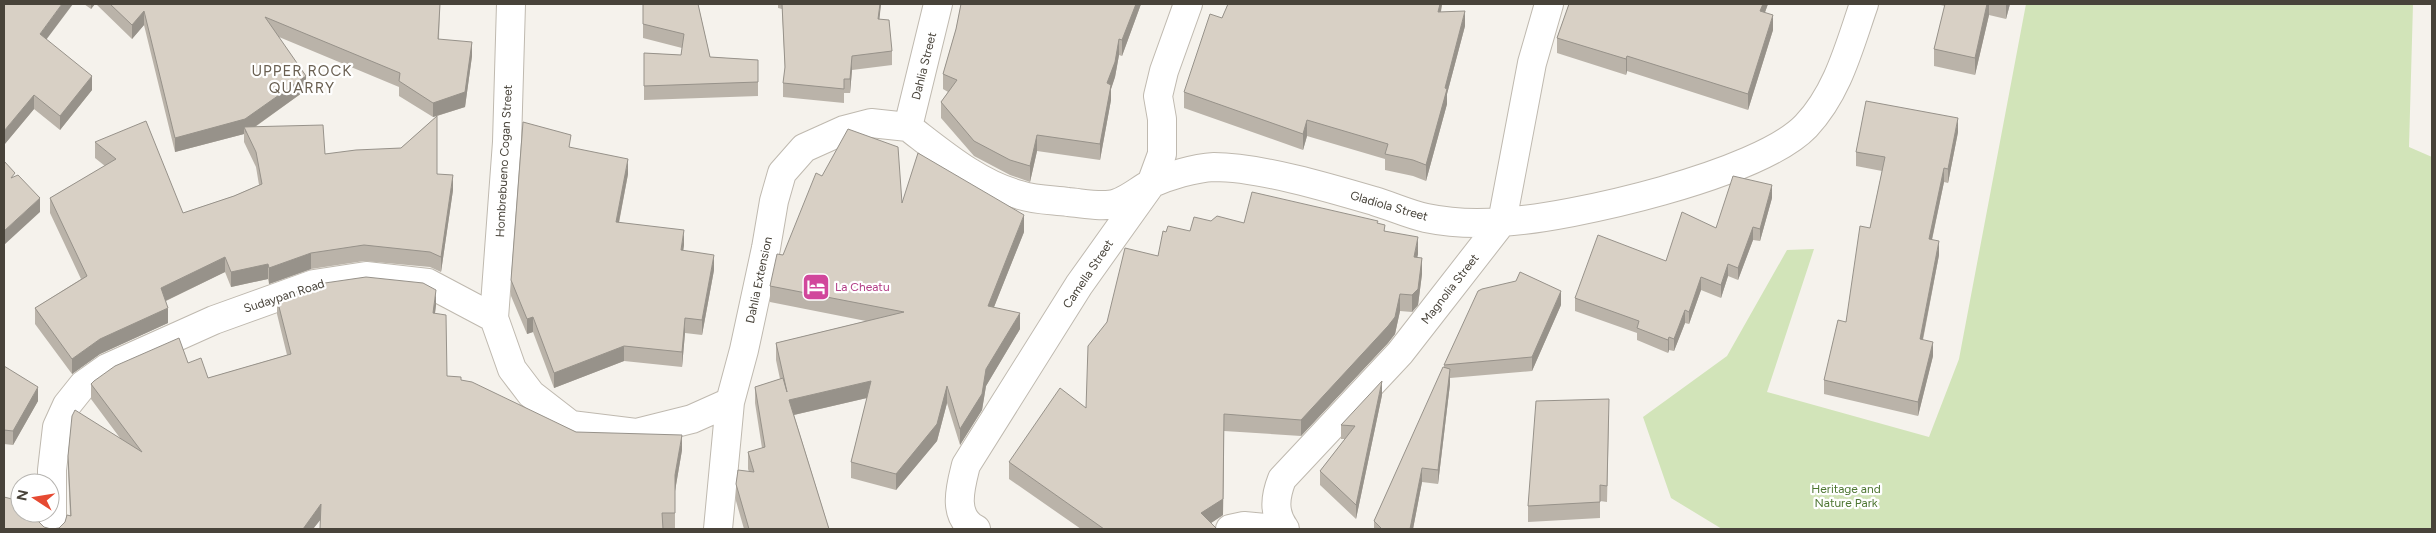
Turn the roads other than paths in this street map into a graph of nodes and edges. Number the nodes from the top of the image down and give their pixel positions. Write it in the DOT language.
graph roads {
  1 [pos="511,4"];
  2 [pos="938,4"];
  3 [pos="1188,4"];
  4 [pos="1550,4"];
  5 [pos="1864,4"];
  6 [pos="908,127"];
  7 [pos="1151,184"];
  8 [pos="1502,222"];
  9 [pos="494,318"];
  10 [pos="730,402"];
  11 [pos="52,529"];
  12 [pos="718,529"];
  13 [pos="976,529"];
  14 [pos="1230,529"];
  15 [pos="1276,529"];
  16 [pos="1285,529"];
  1 -- 9 [label="street, Hombrebueno Cogan Street"];
  2 -- 6 [label="street, Dahlia Street"];
  3 -- 7 [label="street, Camella Street"];
  4 -- 8 [label="street, Magnolia Street"];
  5 -- 8 [label="street, Gladiola Street"];
  6 -- 7 [label="street, Gladiola Street"];
  6 -- 10 [label="street, Dahlia Extension"];
  7 -- 8 [label="street, Gladiola Street"];
  7 -- 13 [label="street, Camella Street"];
  8 -- 16 [label="street, Magnolia Street"];
  9 -- 10 [label="street"];
  9 -- 11 [label="street, Sudaypan Road"];
  10 -- 12 [label="street, Dahlia Extension"];
  14 -- 15 [label="street"];
}
